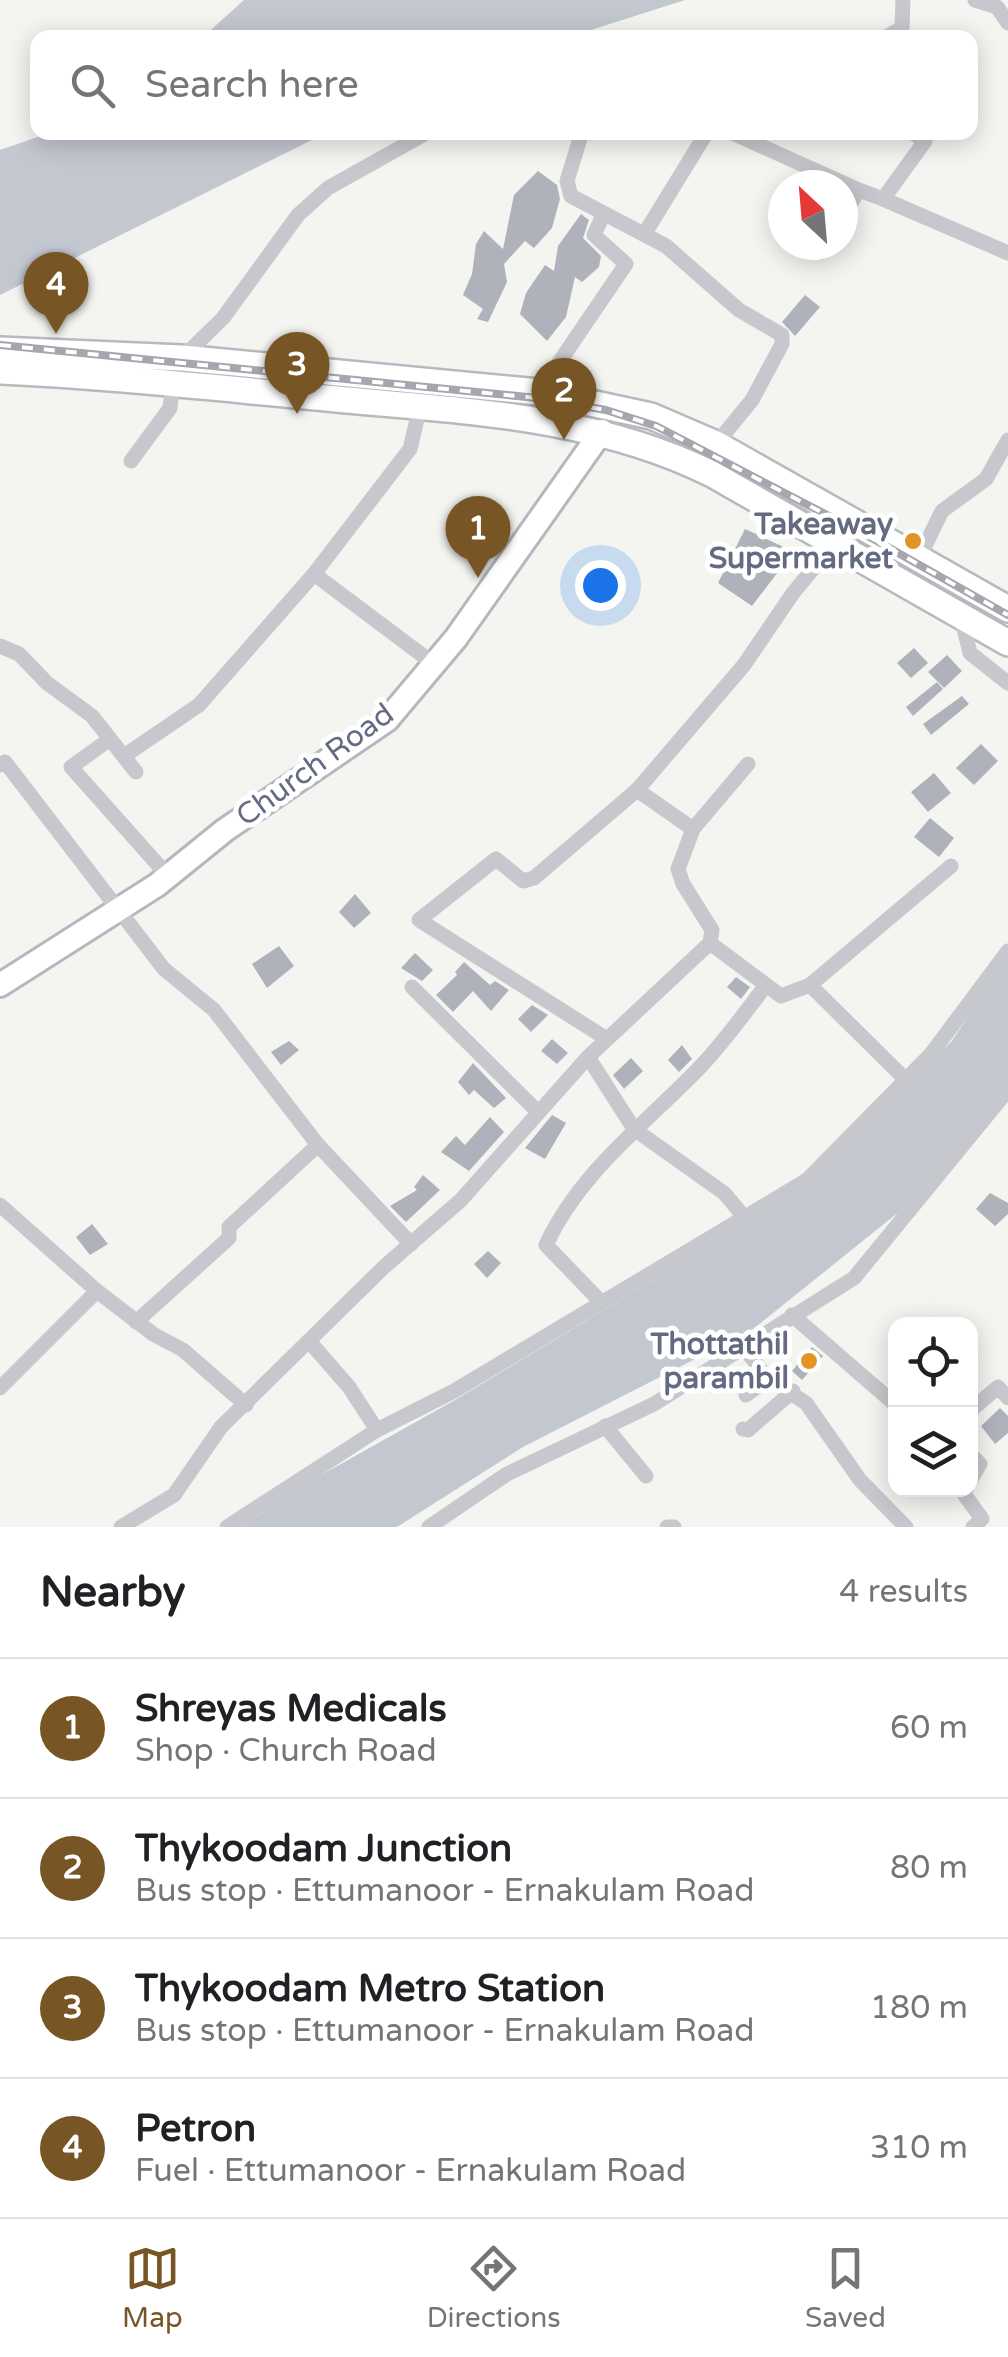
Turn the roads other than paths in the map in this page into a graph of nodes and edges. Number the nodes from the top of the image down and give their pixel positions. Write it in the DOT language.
graph roads {
  1 [pos="902,0"];
  2 [pos="975,0"];
  3 [pos="1007,21"];
  4 [pos="895,30"];
  5 [pos="414,140"];
  6 [pos="580,140"];
  7 [pos="702,140"];
  8 [pos="748,140"];
  9 [pos="923,140"];
  10 [pos="814,170"];
  11 [pos="858,190"];
  12 [pos="882,199"];
  13 [pos="604,215"];
  14 [pos="644,233"];
  15 [pos="1008,252"];
  16 [pos="0,350"];
  17 [pos="177,370"];
  18 [pos="0,371"];
  19 [pos="539,392"];
  20 [pos="420,407"];
  21 [pos="602,431"];
  22 [pos="1008,440"];
  23 [pos="716,444"];
  24 [pos="131,461"];
  25 [pos="807,497"];
  26 [pos="794,520"];
  27 [pos="834,544"];
  28 [pos="920,556"];
  29 [pos="314,574"];
  30 [pos="958,580"];
  31 [pos="1008,601"];
  32 [pos="1008,609"];
  33 [pos="960,613"];
  34 [pos="1008,642"];
  35 [pos="0,646"];
  36 [pos="434,664"];
  37 [pos="1008,683"];
  38 [pos="110,739"];
  39 [pos="124,756"];
  40 [pos="748,764"];
  41 [pos="0,766"];
  42 [pos="136,772"];
  43 [pos="637,790"];
  44 [pos="694,829"];
  45 [pos="950,866"];
  46 [pos="168,876"];
  47 [pos="118,910"];
  48 [pos="710,942"];
  49 [pos="1008,951"];
  50 [pos="766,985"];
  51 [pos="810,985"];
  52 [pos="0,986"];
  53 [pos="412,986"];
  54 [pos="607,1038"];
  55 [pos="588,1057"];
  56 [pos="906,1081"];
  57 [pos="1008,1090"];
  58 [pos="538,1112"];
  59 [pos="634,1129"];
  60 [pos="318,1145"];
  61 [pos="0,1205"];
  62 [pos="746,1219"];
  63 [pos="411,1244"];
  64 [pos="96,1291"];
  65 [pos="600,1302"];
  66 [pos="792,1315"];
  67 [pos="136,1322"];
  68 [pos="308,1340"];
  69 [pos="742,1345"];
  70 [pos="768,1379"];
  71 [pos="0,1388"];
  72 [pos="793,1392"];
  73 [pos="746,1394"];
  74 [pos="1008,1398"];
  75 [pos="888,1399"];
  76 [pos="246,1404"];
  77 [pos="975,1407"];
  78 [pos="605,1426"];
  79 [pos="376,1430"];
  80 [pos="743,1430"];
  81 [pos="646,1476"];
  82 [pos="888,1497"];
  83 [pos="966,1497"];
  84 [pos="883,1502"];
  85 [pos="440,1524"];
  86 [pos="121,1527"];
  87 [pos="227,1527"];
  88 [pos="906,1527"];
  89 [pos="973,1527"];
  1 -- 4 [label="street"];
  2 -- 3 [label="street"];
  5 -- 17 [label="street"];
  6 -- 13 [label="street"];
  7 -- 14 [label="street"];
  8 -- 10 [label="street"];
  9 -- 12 [label="street"];
  11 -- 12 [label="street"];
  12 -- 15 [label="street"];
  13 -- 14 [label="street"];
  13 -- 19 [label="street"];
  14 -- 23 [label="street"];
  16 -- 17 [label="main road"];
  17 -- 18 [label="main road"];
  17 -- 19 [label="main road"];
  17 -- 20 [label="main road"];
  17 -- 24 [label="street"];
  19 -- 23 [label="main road"];
  20 -- 21 [label="main road"];
  20 -- 29 [label="street"];
  21 -- 26 [label="main road"];
  21 -- 36 [label="street, Church Road"];
  22 -- 28 [label="street"];
  23 -- 25 [label="main road"];
  25 -- 26 [label="main road"];
  25 -- 28 [label="main road"];
  26 -- 27 [label="main road"];
  27 -- 33 [label="main road"];
  27 -- 43 [label="street"];
  28 -- 30 [label="main road"];
  29 -- 36 [label="street"];
  29 -- 39 [label="street"];
  30 -- 31 [label="street"];
  30 -- 32 [label="main road"];
  33 -- 34 [label="main road"];
  33 -- 37 [label="street"];
  35 -- 38 [label="street"];
  36 -- 46 [label="street, Church Road"];
  38 -- 39 [label="street"];
  38 -- 46 [label="street"];
  39 -- 42 [label="street"];
  40 -- 44 [label="street"];
  41 -- 47 [label="street"];
  43 -- 44 [label="street"];
  43 -- 54 [label="street"];
  44 -- 48 [label="street"];
  45 -- 51 [label="street"];
  46 -- 47 [label="street, Church Road"];
  47 -- 52 [label="street, Church Road"];
  47 -- 60 [label="street"];
  48 -- 50 [label="street"];
  48 -- 54 [label="street"];
  49 -- 56 [label="street"];
  50 -- 51 [label="street"];
  50 -- 59 [label="street"];
  51 -- 56 [label="street"];
  53 -- 58 [label="street"];
  54 -- 55 [label="street"];
  55 -- 58 [label="street"];
  55 -- 59 [label="street"];
  56 -- 62 [label="street"];
  57 -- 66 [label="street"];
  58 -- 63 [label="street"];
  59 -- 62 [label="street"];
  59 -- 65 [label="street"];
  60 -- 63 [label="street"];
  60 -- 67 [label="street"];
  61 -- 64 [label="street"];
  62 -- 65 [label="street"];
  63 -- 68 [label="street"];
  64 -- 67 [label="street"];
  64 -- 71 [label="street"];
  65 -- 79 [label="street"];
  66 -- 69 [label="street"];
  66 -- 75 [label="street"];
  67 -- 76 [label="street"];
  68 -- 76 [label="street"];
  68 -- 79 [label="street"];
  69 -- 70 [label="street"];
  69 -- 78 [label="street"];
  70 -- 72 [label="street"];
  70 -- 73 [label="street"];
  72 -- 80 [label="street"];
  72 -- 84 [label="street"];
  74 -- 77 [label="street"];
  76 -- 86 [label="street"];
  78 -- 81 [label="street"];
  78 -- 85 [label="street"];
  79 -- 87 [label="street"];
  82 -- 84 [label="street"];
  83 -- 89 [label="street"];
  84 -- 88 [label="street"];
}
